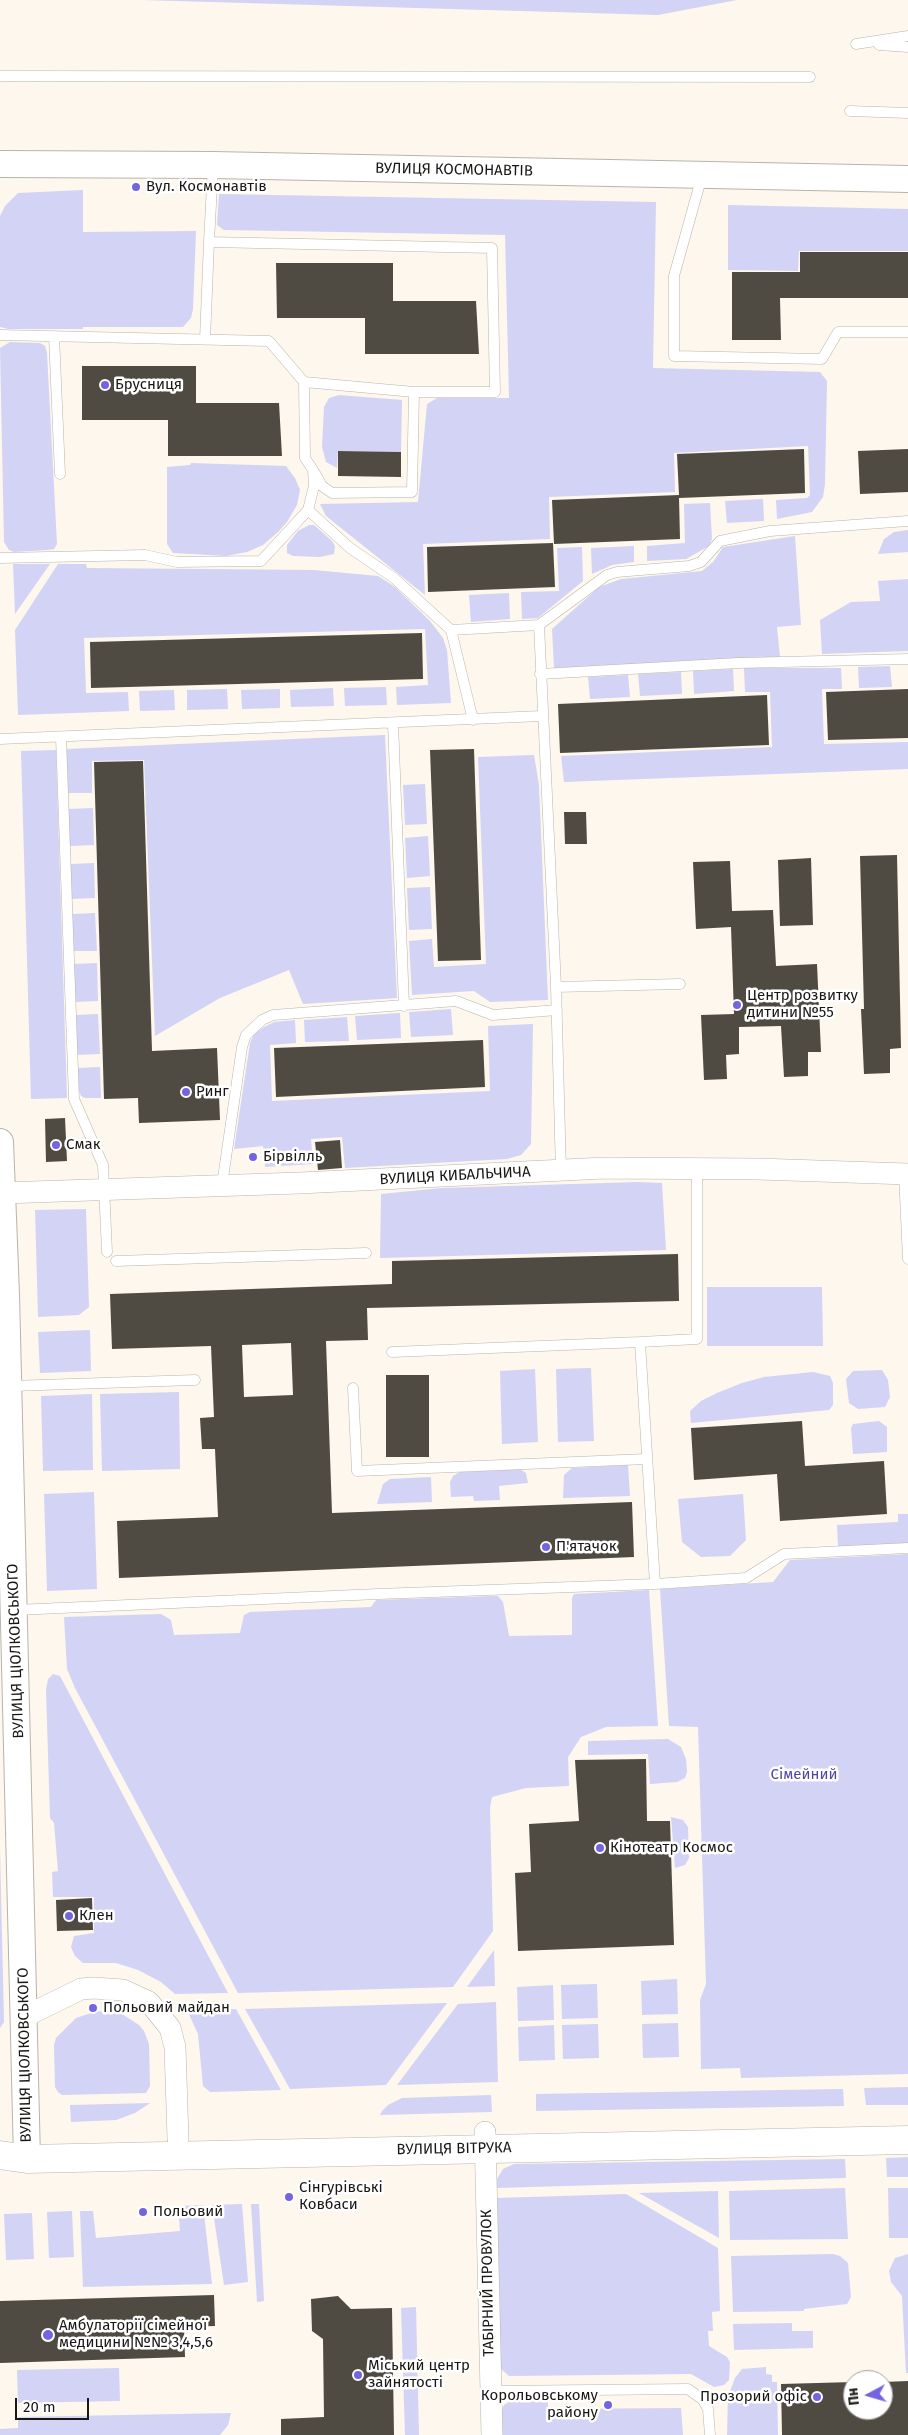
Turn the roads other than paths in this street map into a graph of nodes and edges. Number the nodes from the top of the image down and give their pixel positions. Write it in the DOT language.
graph roads {
  1 [pos="908,36"];
  2 [pos="908,47"];
  3 [pos="0,76"];
  4 [pos="810,77"];
  5 [pos="850,111"];
  6 [pos="908,113"];
  7 [pos="0,164"];
  8 [pos="213,165"];
  9 [pos="702,175"];
  10 [pos="908,179"];
  11 [pos="209,242"];
  12 [pos="908,332"];
  13 [pos="0,335"];
  14 [pos="54,336"];
  15 [pos="205,339"];
  16 [pos="304,382"];
  17 [pos="414,392"];
  18 [pos="313,470"];
  19 [pos="60,474"];
  20 [pos="308,510"];
  21 [pos="908,521"];
  22 [pos="0,558"];
  23 [pos="539,626"];
  24 [pos="451,630"];
  25 [pos="908,659"];
  26 [pos="540,674"];
  27 [pos="542,716"];
  28 [pos="473,720"];
  29 [pos="394,723"];
  30 [pos="60,737"];
  31 [pos="0,739"];
  32 [pos="680,984"];
  33 [pos="556,987"];
  34 [pos="404,1006"];
  35 [pos="557,1010"];
  36 [pos="0,1142"];
  37 [pos="697,1169"];
  38 [pos="562,1171"];
  39 [pos="906,1174"];
  40 [pos="222,1185"];
  41 [pos="104,1189"];
  42 [pos="2,1193"];
  43 [pos="107,1252"];
  44 [pos="366,1253"];
  45 [pos="908,1259"];
  46 [pos="116,1261"];
  47 [pos="2,1264"];
  48 [pos="640,1342"];
  49 [pos="392,1352"];
  50 [pos="194,1380"];
  51 [pos="9,1386"];
  52 [pos="353,1388"];
  53 [pos="647,1459"];
  54 [pos="908,1548"];
  55 [pos="655,1584"];
  56 [pos="15,1610"];
  57 [pos="8,1655"];
  58 [pos="24,2017"];
  59 [pos="908,2124"];
  60 [pos="178,2139"];
  61 [pos="485,2140"];
  62 [pos="908,2140"];
  63 [pos="18,2146"];
  64 [pos="0,2155"];
  65 [pos="490,2391"];
  66 [pos="492,2435"];
  67 [pos="710,2435"];
  1 -- 2 [label="lane"];
  3 -- 4 [label="lane"];
  5 -- 6 [label="lane"];
  7 -- 8 [label="street, ВУЛИЦЯ КОСМОНАВТІВ"];
  8 -- 9 [label="street, ВУЛИЦЯ КОСМОНАВТІВ"];
  8 -- 11 [label="lane"];
  9 -- 10 [label="street, ВУЛИЦЯ КОСМОНАВТІВ"];
  9 -- 12 [label="lane"];
  11 -- 15 [label="lane"];
  11 -- 17 [label="lane"];
  13 -- 14 [label="lane"];
  14 -- 15 [label="lane"];
  14 -- 19 [label="lane"];
  15 -- 16 [label="lane"];
  16 -- 17 [label="lane"];
  16 -- 18 [label="lane"];
  17 -- 18 [label="lane"];
  18 -- 20 [label="lane"];
  20 -- 22 [label="lane"];
  20 -- 24 [label="lane"];
  21 -- 23 [label="lane"];
  23 -- 24 [label="lane"];
  23 -- 26 [label="lane"];
  24 -- 28 [label="lane"];
  25 -- 26 [label="lane"];
  26 -- 27 [label="lane"];
  27 -- 28 [label="lane"];
  27 -- 33 [label="lane"];
  28 -- 29 [label="lane"];
  29 -- 30 [label="lane"];
  29 -- 34 [label="lane"];
  30 -- 31 [label="lane"];
  30 -- 41 [label="lane"];
  32 -- 33 [label="lane"];
  33 -- 35 [label="lane"];
  34 -- 35 [label="lane"];
  34 -- 40 [label="lane"];
  35 -- 38 [label="lane"];
  36 -- 42 [label="street, ВУЛИЦЯ ЦІОЛКОВСЬКОГО"];
  37 -- 38 [label="street, ВУЛИЦЯ КИБАЛЬЧИЧА"];
  37 -- 39 [label="street, ВУЛИЦЯ КИБАЛЬЧИЧА"];
  37 -- 48 [label="lane"];
  38 -- 40 [label="street, ВУЛИЦЯ КИБАЛЬЧИЧА"];
  39 -- 45 [label="lane"];
  40 -- 41 [label="street, ВУЛИЦЯ КИБАЛЬЧИЧА"];
  41 -- 42 [label="street, ВУЛИЦЯ КИБАЛЬЧИЧА"];
  41 -- 43 [label="lane"];
  42 -- 47 [label="street, ВУЛИЦЯ ЦІОЛКОВСЬКОГО"];
  44 -- 46 [label="lane"];
  47 -- 51 [label="street, ВУЛИЦЯ ЦІОЛКОВСЬКОГО"];
  48 -- 49 [label="lane"];
  48 -- 53 [label="lane"];
  50 -- 51 [label="lane"];
  51 -- 56 [label="street, ВУЛИЦЯ ЦІОЛКОВСЬКОГО"];
  52 -- 53 [label="lane"];
  53 -- 55 [label="lane"];
  54 -- 55 [label="lane"];
  55 -- 56 [label="lane"];
  56 -- 57 [label="street, ВУЛИЦЯ ЦІОЛКОВСЬКОГО"];
  57 -- 58 [label="street, ВУЛИЦЯ ЦІОЛКОВСЬКОГО"];
  58 -- 60 [label="street"];
  58 -- 63 [label="street, ВУЛИЦЯ ЦІОЛКОВСЬКОГО"];
  59 -- 61 [label="main road, ВУЛИЦЯ ВІТРУКА"];
  60 -- 61 [label="main road, ВУЛИЦЯ ВІТРУКА"];
  60 -- 63 [label="main road, ВУЛИЦЯ ВІТРУКА"];
  61 -- 62 [label="main road, ВУЛИЦЯ ВІТРУКА"];
  61 -- 63 [label="main road, ВУЛИЦЯ ВІТРУКА"];
  61 -- 65 [label="street, ТАБІРНИЙ ПРОВУЛОК"];
  63 -- 64 [label="main road, ВУЛИЦЯ ВІТРУКА"];
  65 -- 66 [label="street, ТАБІРНИЙ ПРОВУЛОК"];
  65 -- 67 [label="lane"];
}
